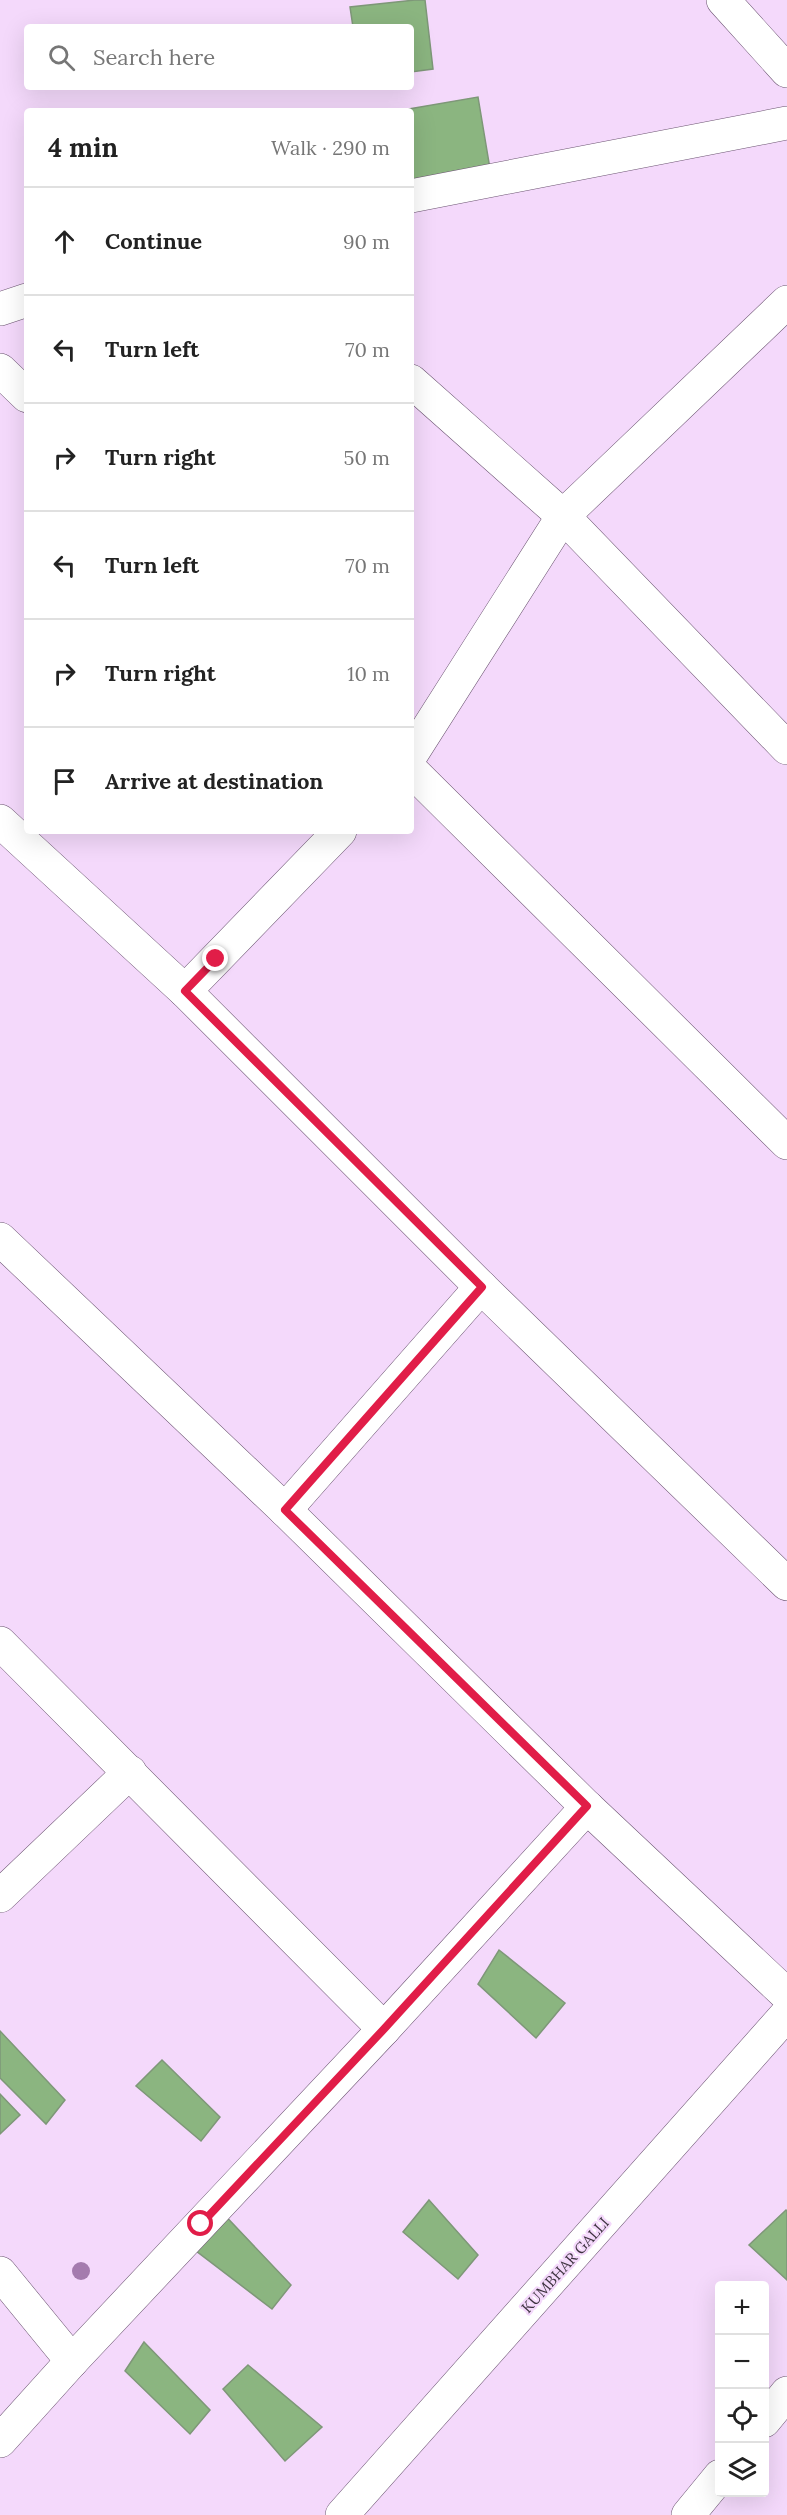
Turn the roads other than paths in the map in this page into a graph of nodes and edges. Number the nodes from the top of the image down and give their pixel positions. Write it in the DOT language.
graph roads {
  1 [pos="723,0"];
  2 [pos="787,71"];
  3 [pos="787,123"];
  4 [pos="414,195"];
  5 [pos="24,301"];
  6 [pos="787,302"];
  7 [pos="0,309"];
  8 [pos="0,370"];
  9 [pos="414,384"];
  10 [pos="24,393"];
  11 [pos="563,516"];
  12 [pos="782,734"];
  13 [pos="414,750"];
  14 [pos="414,773"];
  15 [pos="0,821"];
  16 [pos="337,834"];
  17 [pos="185,991"];
  18 [pos="787,1143"];
  19 [pos="0,1239"];
  20 [pos="482,1287"];
  21 [pos="285,1510"];
  22 [pos="787,1584"];
  23 [pos="0,1643"];
  24 [pos="130,1772"];
  25 [pos="587,1806"];
  26 [pos="0,1896"];
  27 [pos="787,1995"];
  28 [pos="787,2014"];
  29 [pos="384,2029"];
  30 [pos="0,2273"];
  31 [pos="72,2361"];
  32 [pos="787,2393"];
  33 [pos="769,2416"];
  34 [pos="0,2441"];
  35 [pos="715,2482"];
  36 [pos="342,2515"];
  37 [pos="688,2515"];
  1 -- 2 [label="street"];
  3 -- 4 [label="street"];
  5 -- 7 [label="street"];
  6 -- 11 [label="street"];
  8 -- 10 [label="street"];
  9 -- 11 [label="street"];
  11 -- 12 [label="street"];
  11 -- 13 [label="street"];
  14 -- 18 [label="street"];
  15 -- 17 [label="street"];
  16 -- 17 [label="street"];
  17 -- 20 [label="street"];
  19 -- 21 [label="street"];
  20 -- 21 [label="street"];
  20 -- 22 [label="street"];
  21 -- 25 [label="street"];
  23 -- 24 [label="street"];
  24 -- 26 [label="street"];
  24 -- 29 [label="street"];
  25 -- 27 [label="street"];
  25 -- 29 [label="street"];
  28 -- 36 [label="street, KUMBHAR GALLI"];
  29 -- 31 [label="street"];
  30 -- 31 [label="street"];
  31 -- 34 [label="street"];
  32 -- 33 [label="street"];
  35 -- 37 [label="street"];
}
